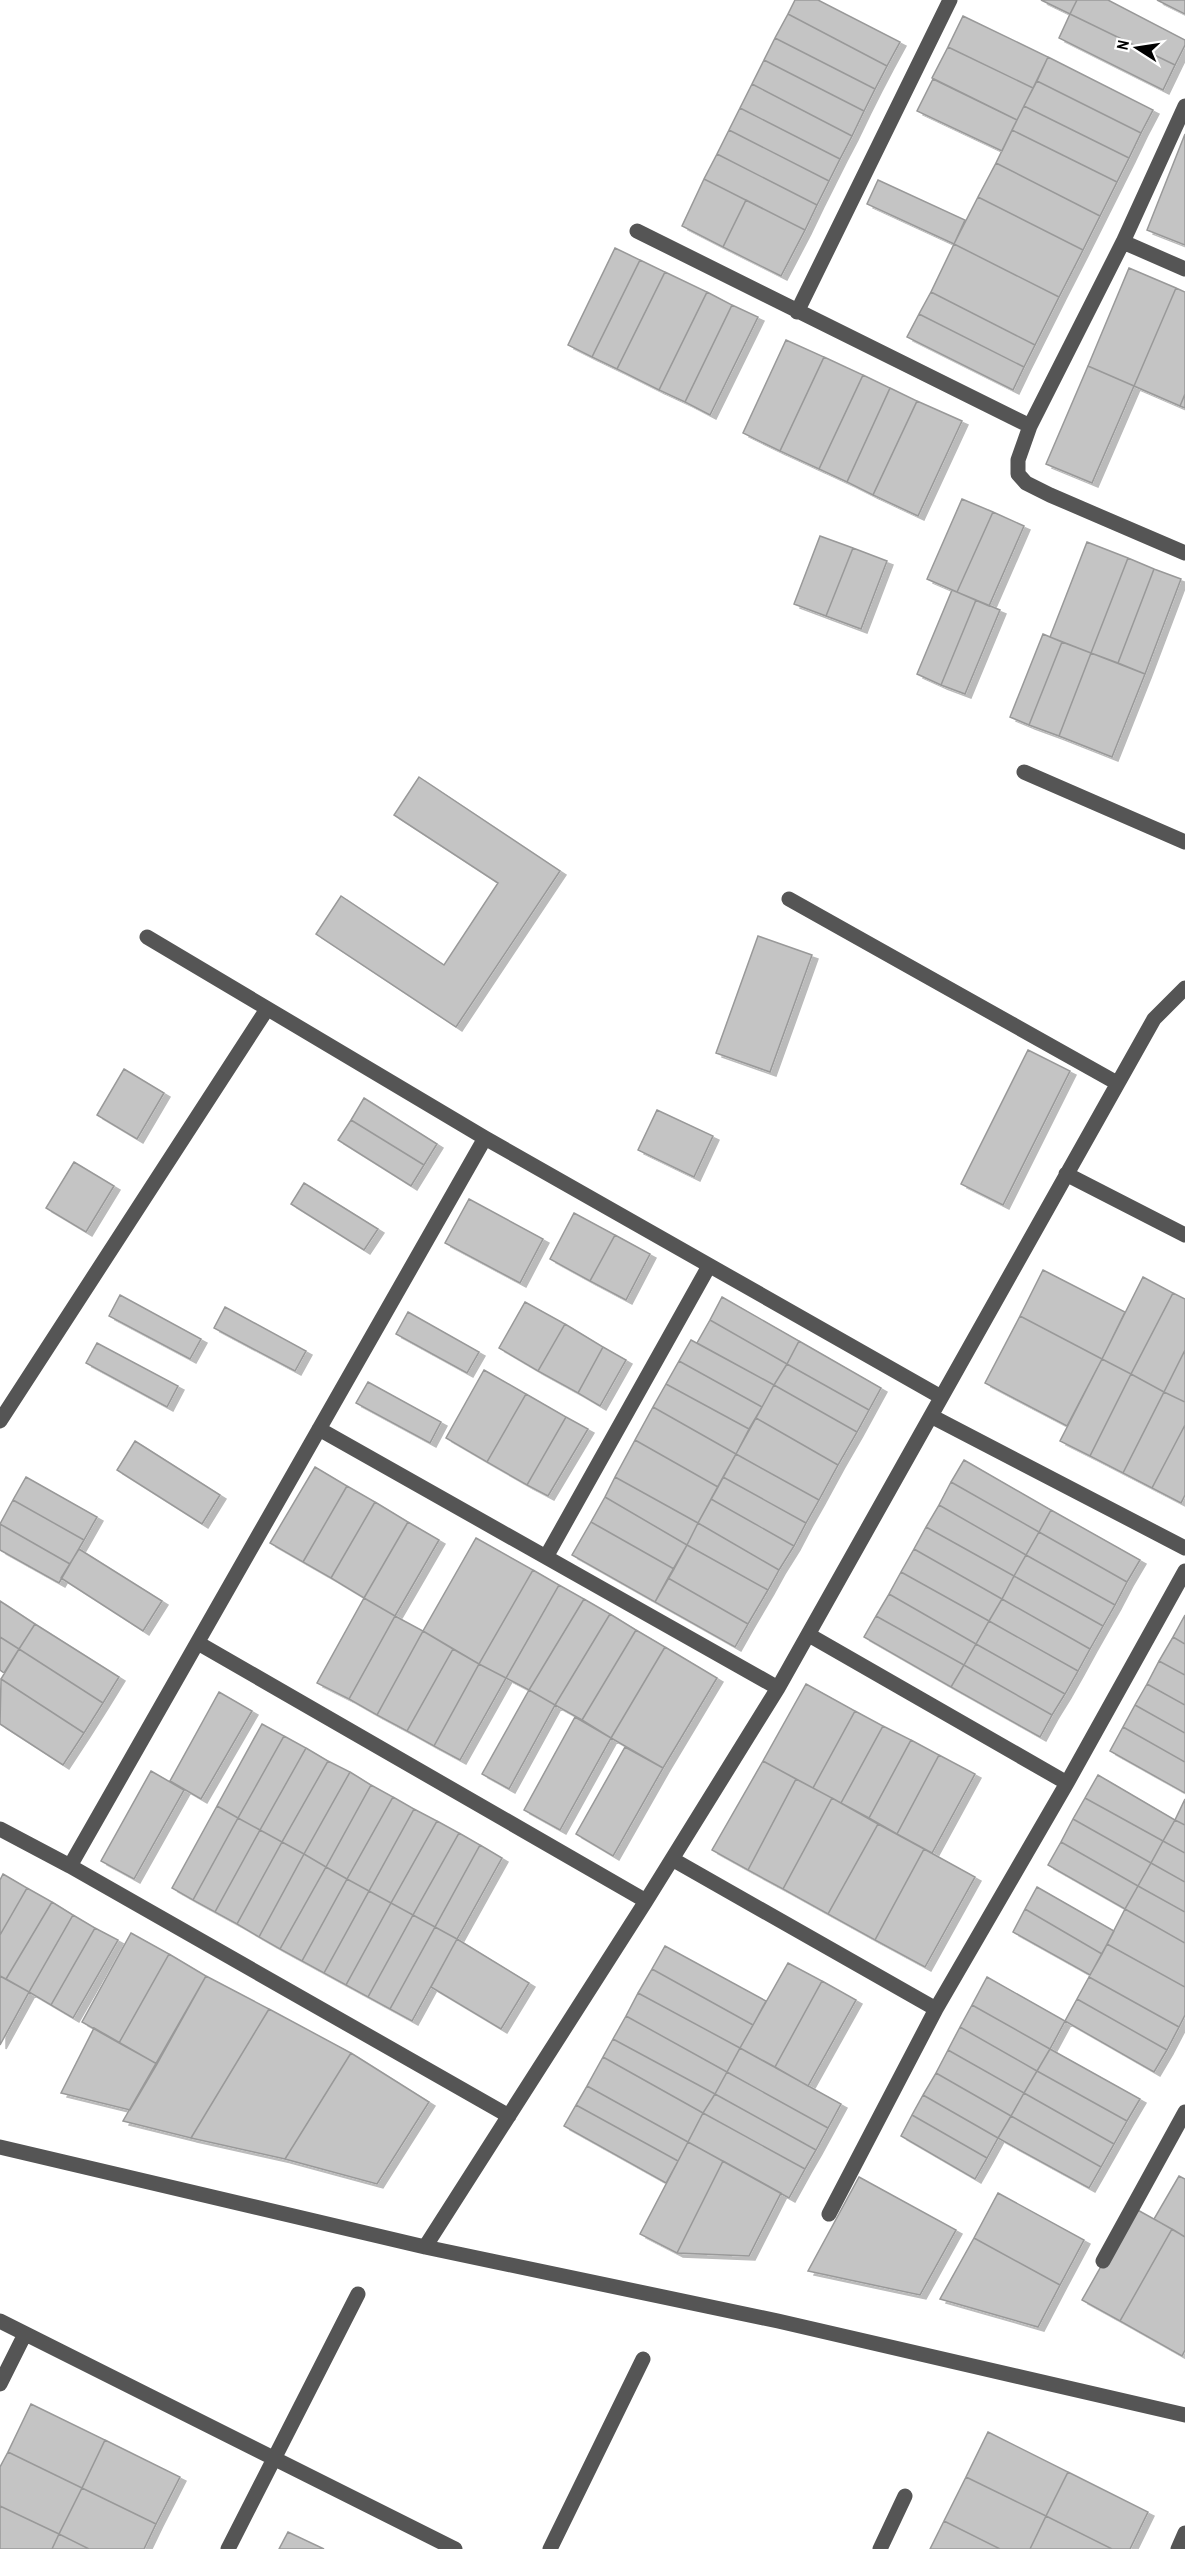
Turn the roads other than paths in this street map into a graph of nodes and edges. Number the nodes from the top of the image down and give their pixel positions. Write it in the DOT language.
graph roads {
  1 [pos="950,0"];
  2 [pos="1185,106"];
  3 [pos="637,231"];
  4 [pos="1123,242"];
  5 [pos="1185,269"];
  6 [pos="797,312"];
  7 [pos="1030,426"];
  8 [pos="1185,553"];
  9 [pos="1024,772"];
  10 [pos="1185,843"];
  11 [pos="789,899"];
  12 [pos="147,937"];
  13 [pos="1185,988"];
  14 [pos="267,1009"];
  15 [pos="1117,1083"];
  16 [pos="485,1138"];
  17 [pos="1066,1174"];
  18 [pos="1185,1235"];
  19 [pos="709,1266"];
  20 [pos="941,1397"];
  21 [pos="931,1416"];
  22 [pos="0,1421"];
  23 [pos="319,1429"];
  24 [pos="1185,1548"];
  25 [pos="546,1557"];
  26 [pos="1185,1571"];
  27 [pos="809,1635"];
  28 [pos="198,1643"];
  29 [pos="778,1688"];
  30 [pos="1067,1783"];
  31 [pos="0,1829"];
  32 [pos="672,1858"];
  33 [pos="70,1866"];
  34 [pos="645,1901"];
  35 [pos="936,2009"];
  36 [pos="1185,2112"];
  37 [pos="509,2116"];
  38 [pos="0,2147"];
  39 [pos="829,2214"];
  40 [pos="425,2247"];
  41 [pos="1103,2261"];
  42 [pos="358,2295"];
  43 [pos="0,2321"];
  44 [pos="25,2334"];
  45 [pos="642,2359"];
  46 [pos="0,2384"];
  47 [pos="1185,2415"];
  48 [pos="274,2458"];
  49 [pos="905,2496"];
  50 [pos="1185,2534"];
  51 [pos="228,2549"];
  52 [pos="455,2549"];
  53 [pos="550,2549"];
  54 [pos="879,2549"];
  55 [pos="1178,2549"];
  1 -- 6 [label="street"];
  2 -- 4 [label="street"];
  3 -- 6 [label="street"];
  4 -- 5 [label="street"];
  4 -- 7 [label="street"];
  6 -- 7 [label="street"];
  7 -- 8 [label="street"];
  9 -- 10 [label="street"];
  11 -- 15 [label="street"];
  12 -- 14 [label="street"];
  13 -- 15 [label="street"];
  14 -- 16 [label="street"];
  14 -- 22 [label="street"];
  15 -- 17 [label="street"];
  16 -- 19 [label="street"];
  16 -- 23 [label="street"];
  17 -- 18 [label="street"];
  17 -- 20 [label="street"];
  19 -- 20 [label="street"];
  19 -- 25 [label="street"];
  20 -- 21 [label="street"];
  21 -- 24 [label="street"];
  21 -- 27 [label="street"];
  23 -- 25 [label="street"];
  23 -- 28 [label="street"];
  25 -- 29 [label="street"];
  26 -- 30 [label="street"];
  27 -- 29 [label="street"];
  27 -- 30 [label="street"];
  28 -- 33 [label="street"];
  28 -- 34 [label="street"];
  29 -- 32 [label="street"];
  30 -- 35 [label="street"];
  31 -- 33 [label="street"];
  32 -- 34 [label="street"];
  32 -- 35 [label="street"];
  33 -- 37 [label="street"];
  34 -- 37 [label="street"];
  35 -- 39 [label="street"];
  36 -- 41 [label="street"];
  37 -- 40 [label="street"];
  38 -- 40 [label="street"];
  40 -- 47 [label="street"];
  42 -- 48 [label="street"];
  43 -- 44 [label="street"];
  44 -- 46 [label="street"];
  44 -- 48 [label="street"];
  45 -- 53 [label="street"];
  48 -- 51 [label="street"];
  48 -- 52 [label="street"];
  49 -- 54 [label="street"];
  50 -- 55 [label="street"];
}
